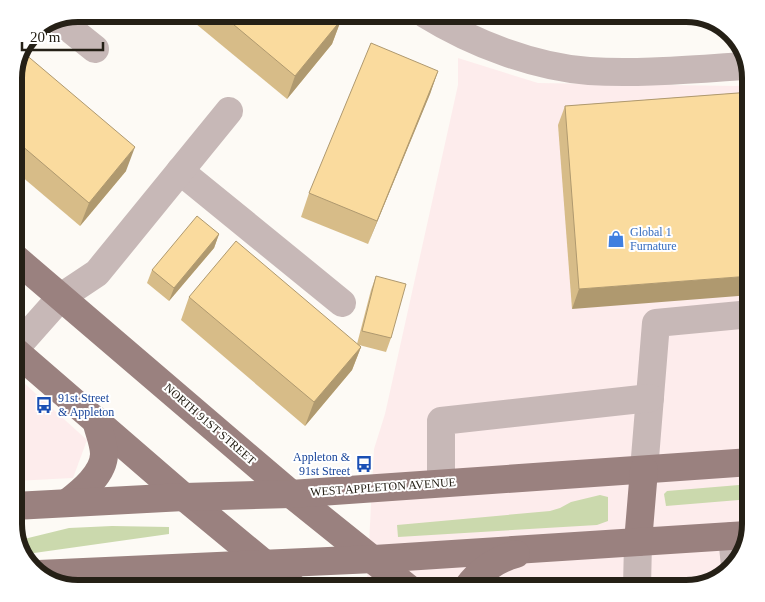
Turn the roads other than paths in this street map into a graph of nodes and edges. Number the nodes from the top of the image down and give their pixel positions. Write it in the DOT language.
graph roads {
  1 [pos="440,22"];
  2 [pos="65,25"];
  3 [pos="95,49"];
  4 [pos="741,66"];
  5 [pos="229,111"];
  6 [pos="180,170"];
  7 [pos="23,265"];
  8 [pos="61,297"];
  9 [pos="342,303"];
  10 [pos="742,315"];
  11 [pos="23,340"];
  12 [pos="23,358"];
  13 [pos="650,398"];
  14 [pos="96,420"];
  15 [pos="742,463"];
  16 [pos="644,470"];
  17 [pos="441,483"];
  18 [pos="290,494"];
  19 [pos="184,497"];
  20 [pos="67,503"];
  21 [pos="23,505"];
  22 [pos="739,536"];
  23 [pos="638,542"];
  24 [pos="529,549"];
  25 [pos="374,559"];
  26 [pos="264,563"];
  27 [pos="53,573"];
  28 [pos="284,580"];
  29 [pos="399,580"];
  30 [pos="474,580"];
  31 [pos="637,580"];
  1 -- 4 [label="street"];
  2 -- 3 [label="street"];
  5 -- 6 [label="street"];
  6 -- 8 [label="street"];
  6 -- 9 [label="street"];
  7 -- 8 [label="main road, NORTH 91ST STREET"];
  8 -- 11 [label="street"];
  8 -- 18 [label="main road, NORTH 91ST STREET"];
  10 -- 13 [label="street"];
  12 -- 14 [label="main road"];
  13 -- 16 [label="street"];
  13 -- 17 [label="street"];
  14 -- 19 [label="main road"];
  14 -- 20 [label="main road"];
  15 -- 16 [label="main road, WEST APPLETON AVENUE"];
  16 -- 17 [label="main road, WEST APPLETON AVENUE"];
  16 -- 23 [label="main road"];
  17 -- 18 [label="main road, WEST APPLETON AVENUE"];
  18 -- 19 [label="main road, WEST APPLETON AVENUE"];
  18 -- 25 [label="main road, NORTH 91ST STREET"];
  19 -- 20 [label="main road, WEST APPLETON AVENUE"];
  19 -- 26 [label="main road"];
  20 -- 21 [label="main road, WEST APPLETON AVENUE"];
  22 -- 23 [label="main road"];
  23 -- 24 [label="main road"];
  23 -- 31 [label="street"];
  24 -- 25 [label="main road"];
  24 -- 30 [label="main road"];
  25 -- 26 [label="main road"];
  25 -- 29 [label="main road, NORTH 91ST STREET"];
  26 -- 27 [label="main road"];
  26 -- 28 [label="main road"];
}
